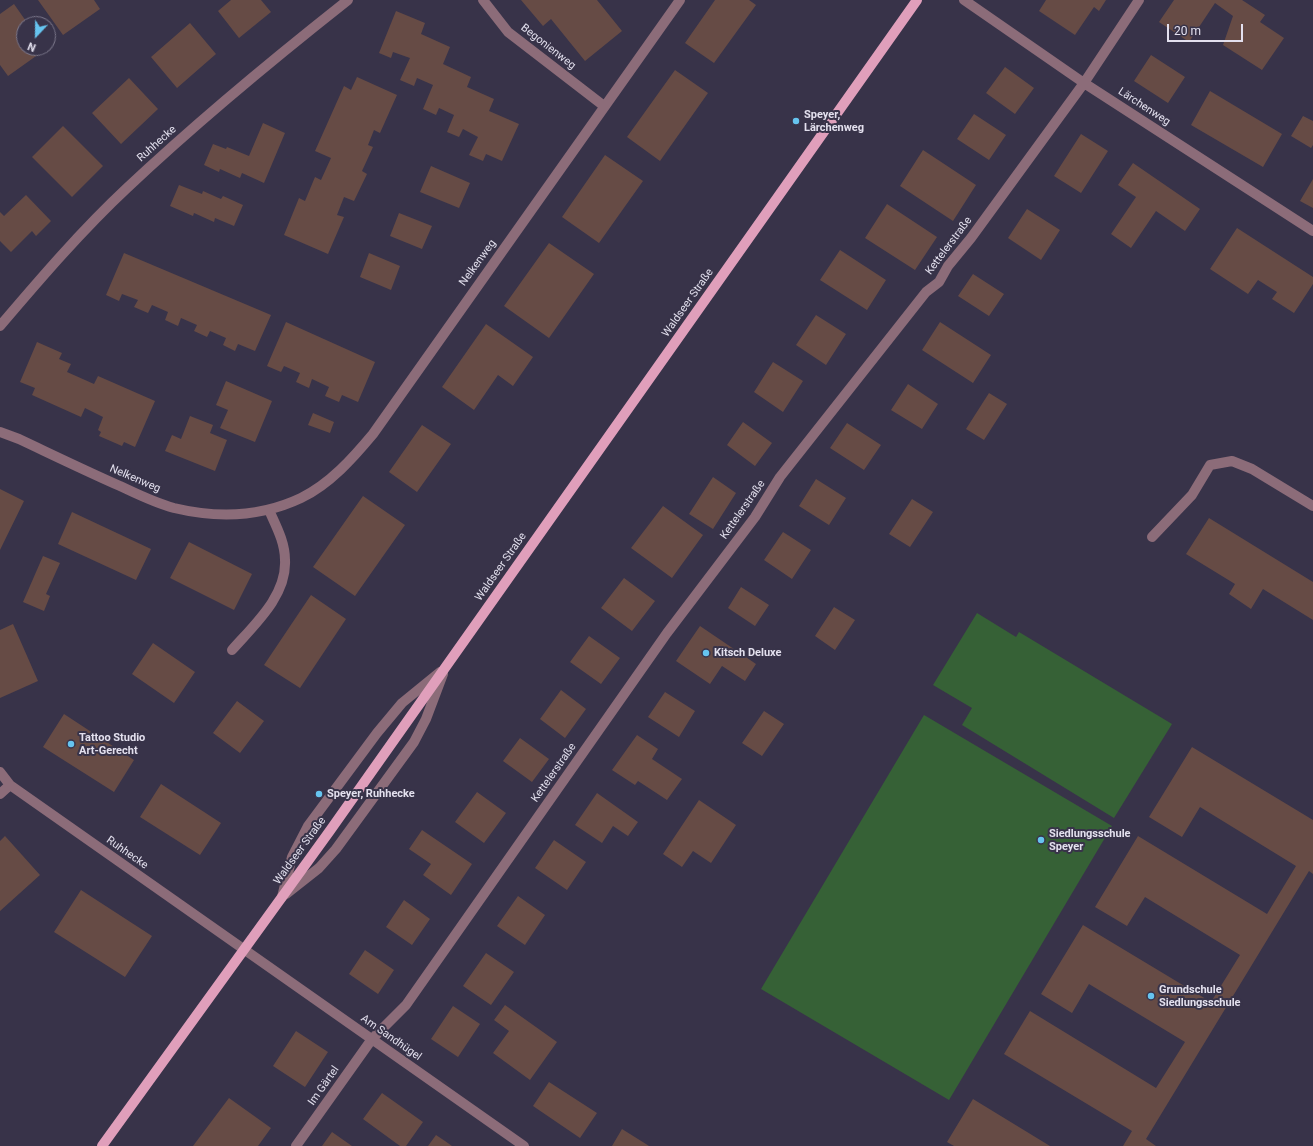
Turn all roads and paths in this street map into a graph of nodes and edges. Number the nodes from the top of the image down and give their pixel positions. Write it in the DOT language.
graph roads {
  1 [pos="348,0"];
  2 [pos="483,0"];
  3 [pos="680,0"];
  4 [pos="917,0"];
  5 [pos="964,0"];
  6 [pos="1139,0"];
  7 [pos="1084,83"];
  8 [pos="604,106"];
  9 [pos="1313,231"];
  10 [pos="0,326"];
  11 [pos="0,432"];
  12 [pos="1313,506"];
  13 [pos="269,510"];
  14 [pos="1152,537"];
  15 [pos="232,650"];
  16 [pos="445,669"];
  17 [pos="0,772"];
  18 [pos="10,785"];
  19 [pos="0,794"];
  20 [pos="282,898"];
  21 [pos="244,950"];
  22 [pos="372,1039"];
  23 [pos="102,1146"];
  24 [pos="296,1146"];
  25 [pos="524,1146"];
  1 -- 10 [label="street, Ruhhecke"];
  2 -- 8 [label="street, Begonienweg"];
  3 -- 8 [label="street, Nelkenweg"];
  4 -- 16 [label="main road, Waldseer Straße"];
  5 -- 7 [label="street, Lärchenweg"];
  6 -- 7 [label="street, Kettelerstraße"];
  7 -- 9 [label="street, Lärchenweg"];
  7 -- 22 [label="street, Kettelerstraße"];
  8 -- 13 [label="street, Nelkenweg"];
  11 -- 13 [label="street, Nelkenweg"];
  12 -- 14 [label="street"];
  13 -- 15 [label="street"];
  16 -- 20 [label="main road, Waldseer Straße"];
  16 -- 20 [label="street"];
  16 -- 20 [label="street"];
  17 -- 18 [label="street, Ruhhecke"];
  18 -- 19 [label="street"];
  18 -- 21 [label="street, Ruhhecke"];
  20 -- 21 [label="main road, Waldseer Straße"];
  21 -- 22 [label="street, Am Sandhügel"];
  21 -- 23 [label="main road, Waldseer Straße"];
  22 -- 24 [label="street, Im Gärtel"];
  22 -- 25 [label="street, Am Sandhügel"];
}
